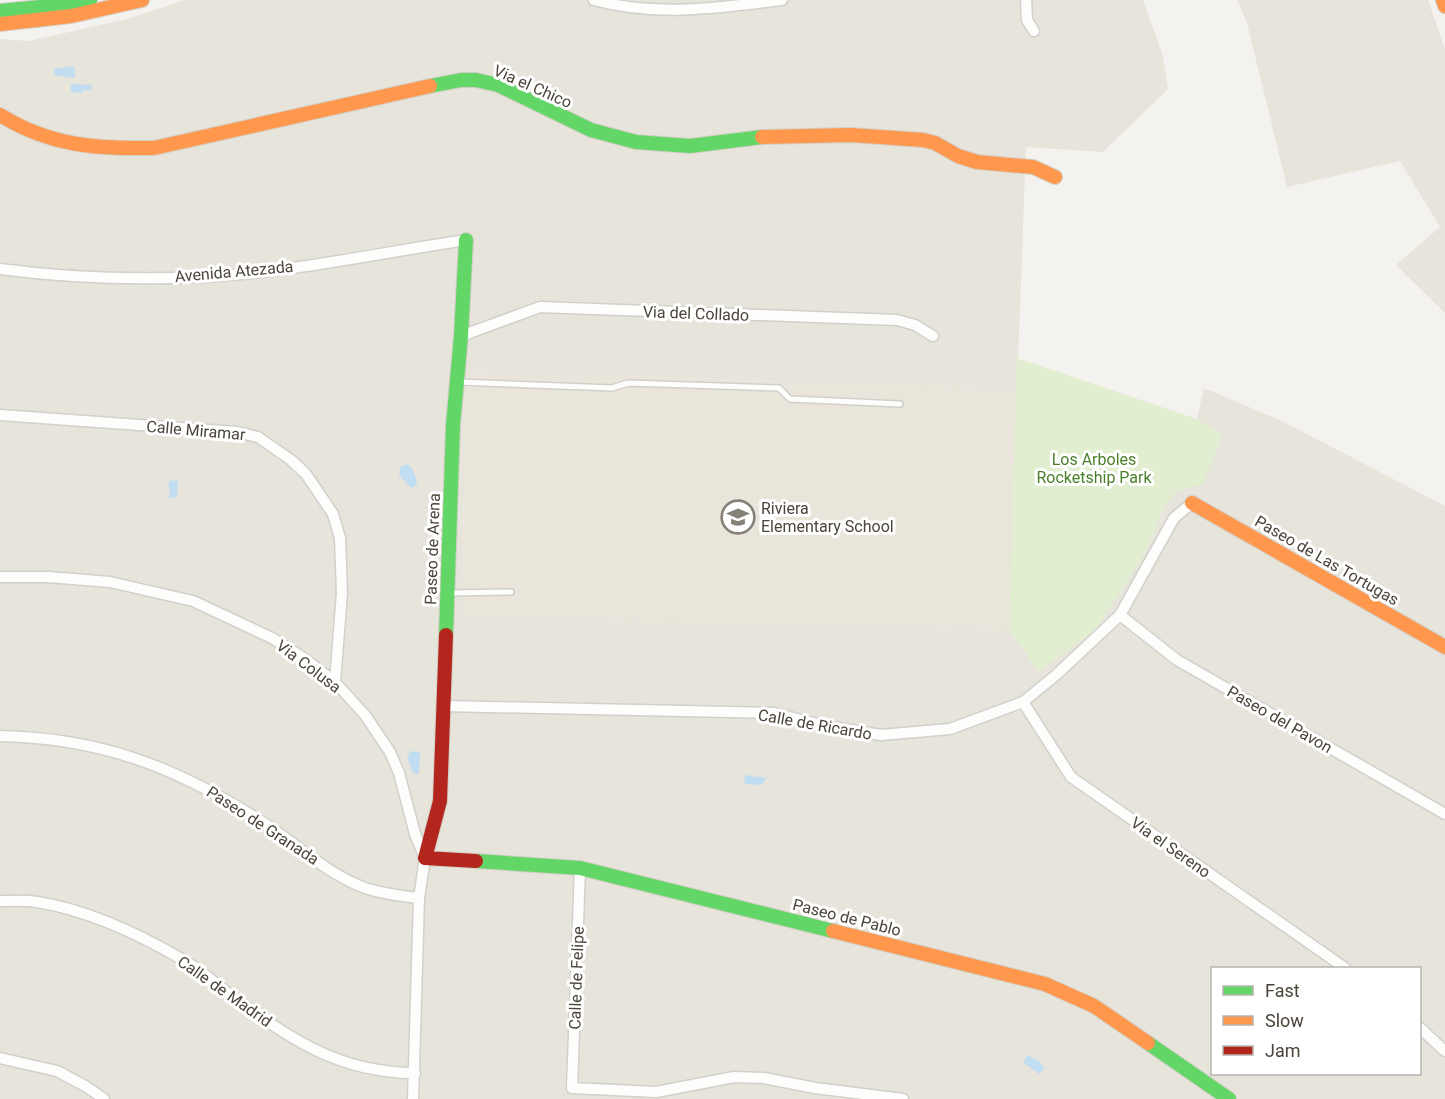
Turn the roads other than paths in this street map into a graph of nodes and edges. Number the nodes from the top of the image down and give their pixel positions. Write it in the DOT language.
graph roads {
  1 [pos="90,0"];
  2 [pos="142,0"];
  3 [pos="594,0"];
  4 [pos="782,0"];
  5 [pos="1026,0"];
  6 [pos="1443,0"];
  7 [pos="124,2"];
  8 [pos="1445,6"];
  9 [pos="0,11"];
  10 [pos="0,24"];
  11 [pos="1034,31"];
  12 [pos="0,115"];
  13 [pos="1055,177"];
  14 [pos="466,240"];
  15 [pos="0,269"];
  16 [pos="461,336"];
  17 [pos="933,336"];
  18 [pos="457,382"];
  19 [pos="900,404"];
  20 [pos="0,415"];
  21 [pos="1192,503"];
  22 [pos="0,577"];
  23 [pos="447,592"];
  24 [pos="512,592"];
  25 [pos="1120,615"];
  26 [pos="1445,647"];
  27 [pos="335,682"];
  28 [pos="1023,702"];
  29 [pos="444,706"];
  30 [pos="0,736"];
  31 [pos="1445,814"];
  32 [pos="424,858"];
  33 [pos="580,867"];
  34 [pos="419,898"];
  35 [pos="0,901"];
  36 [pos="1342,967"];
  37 [pos="1421,1030"];
  38 [pos="1445,1051"];
  39 [pos="0,1058"];
  40 [pos="415,1073"];
  41 [pos="104,1099"];
  42 [pos="413,1099"];
  43 [pos="903,1099"];
  44 [pos="1229,1099"];
  1 -- 9 [label="street"];
  2 -- 7 [label="street"];
  3 -- 4 [label="street"];
  5 -- 11 [label="street"];
  6 -- 8 [label="street"];
  7 -- 10 [label="street"];
  12 -- 13 [label="street, Via el Chico"];
  14 -- 15 [label="street, Avenida Atezada"];
  14 -- 16 [label="street, Paseo de Arena"];
  16 -- 17 [label="street, Via del Collado"];
  16 -- 18 [label="street, Paseo de Arena"];
  18 -- 19 [label="lane"];
  18 -- 23 [label="street, Paseo de Arena"];
  20 -- 27 [label="street, Calle Miramar"];
  21 -- 25 [label="street, Calle de Ricardo"];
  21 -- 26 [label="street, Paseo de Las Tortugas"];
  22 -- 27 [label="street, Via Colusa"];
  23 -- 24 [label="lane"];
  23 -- 29 [label="street, Paseo de Arena"];
  25 -- 28 [label="street, Calle de Ricardo"];
  25 -- 31 [label="street, Paseo del Pavon"];
  27 -- 32 [label="street, Via Colusa"];
  28 -- 29 [label="street, Calle de Ricardo"];
  28 -- 36 [label="street, Via el Sereno"];
  29 -- 32 [label="street, Paseo de Arena"];
  30 -- 34 [label="street, Paseo de Granada"];
  32 -- 33 [label="street, Paseo de Pablo"];
  32 -- 34 [label="street, Via Colusa"];
  33 -- 43 [label="street, Calle de Felipe"];
  33 -- 44 [label="street, Paseo de Pablo"];
  34 -- 40 [label="street, Via Colusa"];
  35 -- 40 [label="street, Calle de Madrid"];
  37 -- 38 [label="street"];
  39 -- 41 [label="street"];
  40 -- 42 [label="street, Via Colusa"];
}
